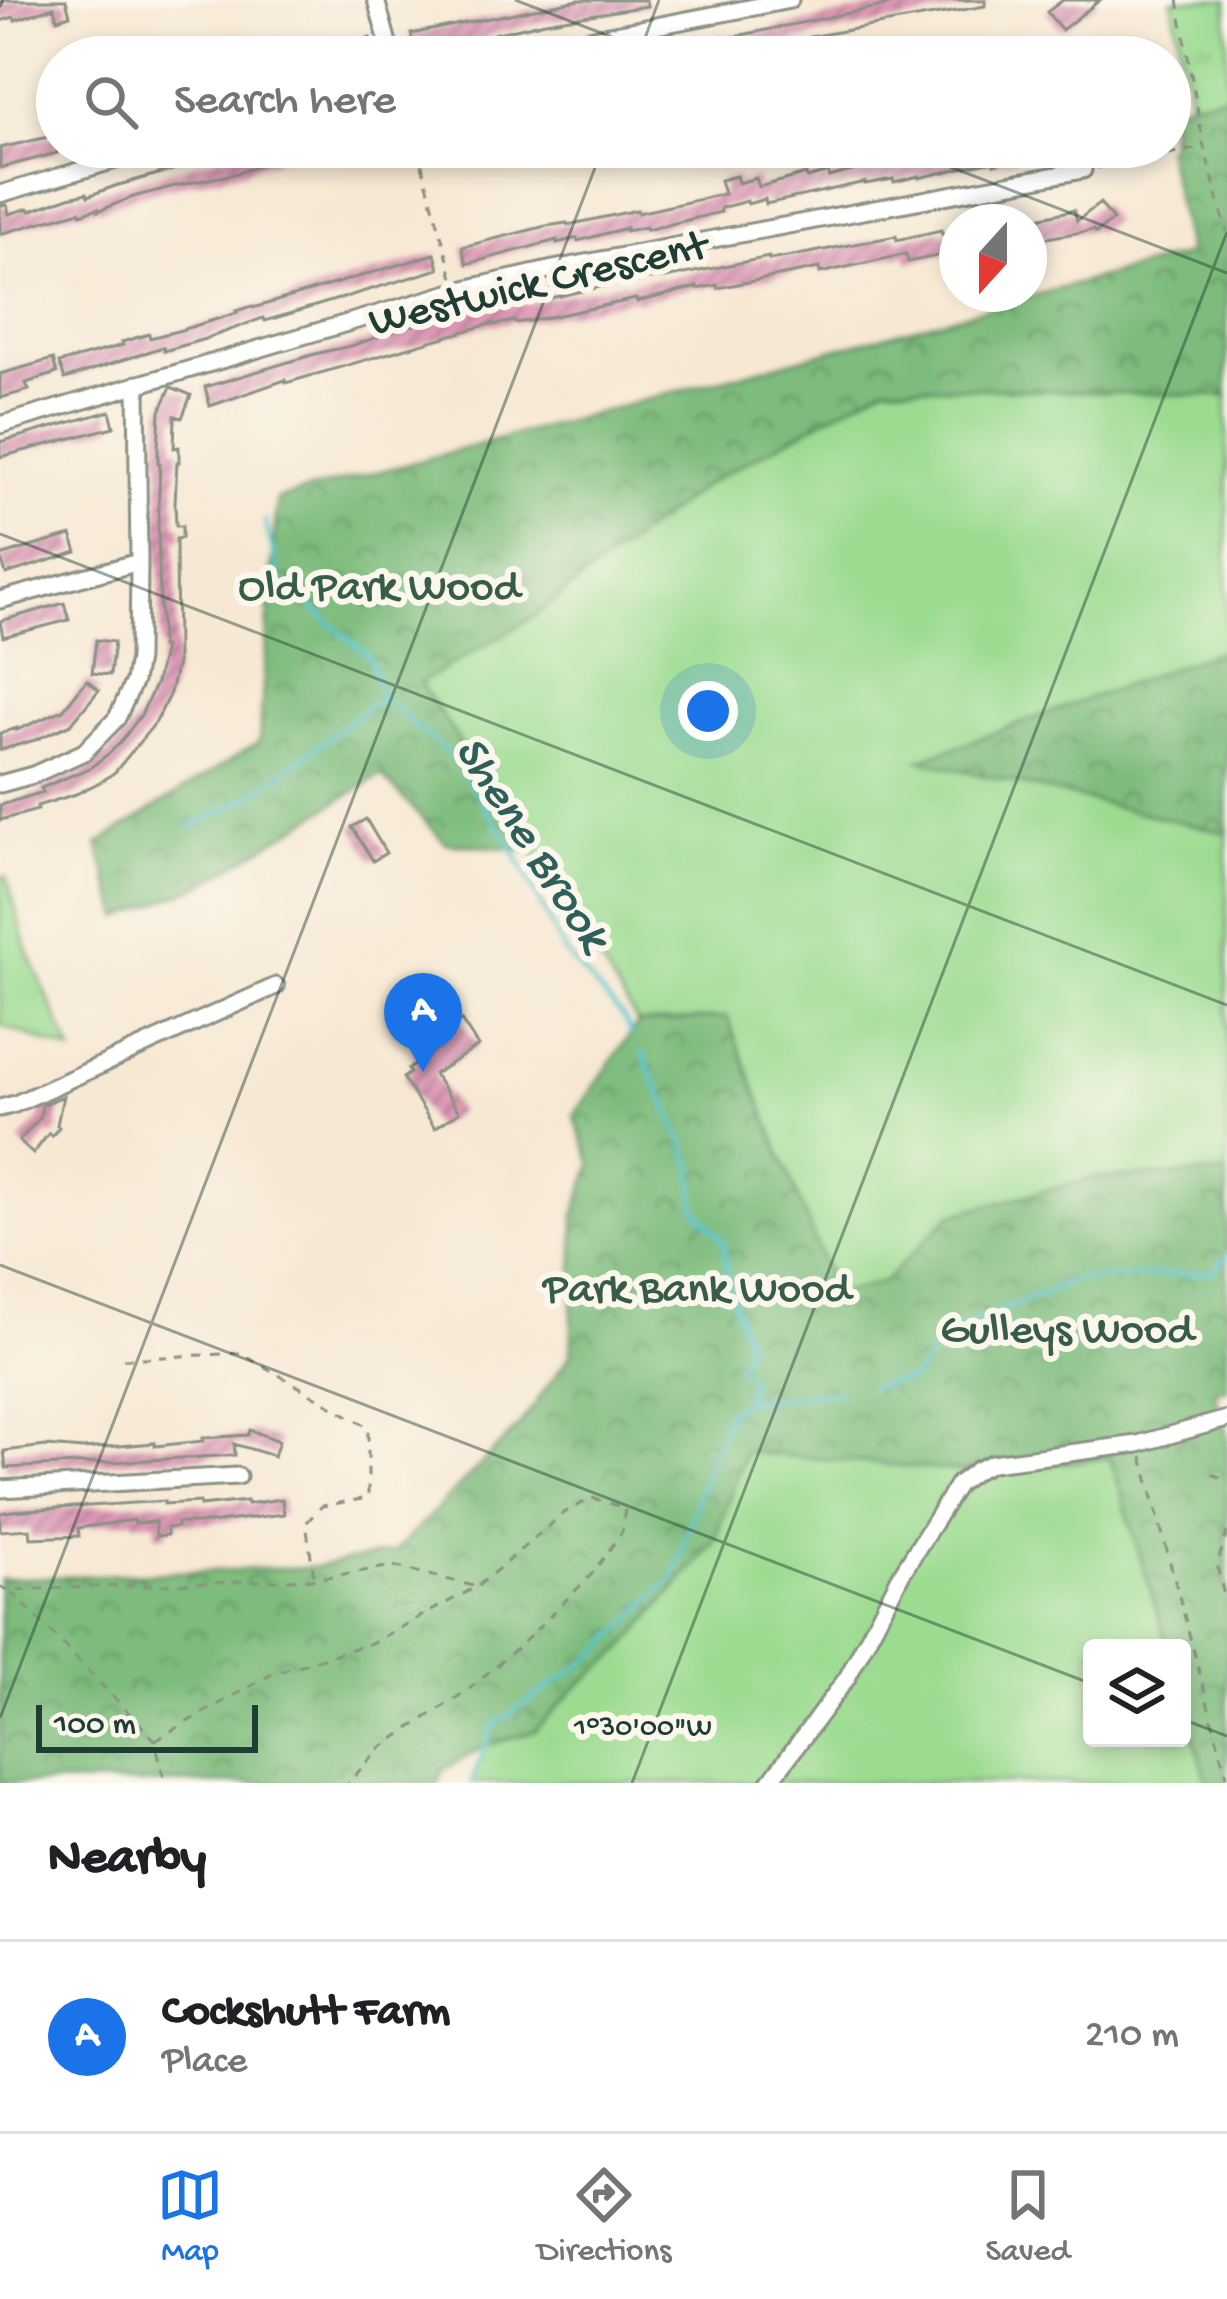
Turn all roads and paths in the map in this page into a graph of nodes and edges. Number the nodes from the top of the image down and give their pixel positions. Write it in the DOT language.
graph roads {
  1 [pos="376,0"];
  2 [pos="790,0"];
  3 [pos="1178,0"];
  4 [pos="386,36"];
  5 [pos="604,36"];
  6 [pos="1184,36"];
  7 [pos="1191,74"];
  8 [pos="1204,147"];
  9 [pos="1191,149"];
  10 [pos="89,168"];
  11 [pos="423,168"];
  12 [pos="1094,168"];
  13 [pos="1083,170"];
  14 [pos="0,194"];
  15 [pos="1227,232"];
  16 [pos="456,291"];
  17 [pos="137,384"];
  18 [pos="0,425"];
  19 [pos="139,562"];
  20 [pos="0,600"];
  21 [pos="0,784"];
  22 [pos="276,986"];
  23 [pos="0,1108"];
  24 [pos="123,1359"];
  25 [pos="1227,1419"];
  26 [pos="1138,1444"];
  27 [pos="1212,1474"];
  28 [pos="238,1476"];
  29 [pos="1227,1480"];
  30 [pos="0,1490"];
  31 [pos="1227,1532"];
  32 [pos="314,1579"];
  33 [pos="478,1586"];
  34 [pos="0,1587"];
  35 [pos="10,1590"];
  36 [pos="1227,1608"];
  37 [pos="155,1740"];
  38 [pos="1227,1776"];
  39 [pos="165,1783"];
  40 [pos="348,1783"];
  41 [pos="769,1783"];
  1 -- 4 [label="street"];
  2 -- 5 [label="street"];
  3 -- 6 [label="path"];
  7 -- 8 [label="path"];
  8 -- 9 [label="path"];
  8 -- 15 [label="path"];
  10 -- 14 [label="street"];
  11 -- 16 [label="path"];
  12 -- 13 [label="path"];
  13 -- 16 [label="street, Westwick Crescent"];
  16 -- 17 [label="street, Westwick Crescent"];
  17 -- 18 [label="street, Westwick Crescent"];
  17 -- 19 [label="street"];
  19 -- 20 [label="street"];
  19 -- 21 [label="street"];
  22 -- 23 [label="street"];
  24 -- 32 [label="path"];
  25 -- 26 [label="street"];
  26 -- 38 [label="path"];
  26 -- 41 [label="street"];
  27 -- 29 [label="path"];
  28 -- 30 [label="street"];
  31 -- 36 [label="path"];
  32 -- 33 [label="path"];
  32 -- 35 [label="path"];
  33 -- 37 [label="path"];
  33 -- 40 [label="path"];
  34 -- 35 [label="path"];
  35 -- 37 [label="path"];
  37 -- 39 [label="path"];
}
